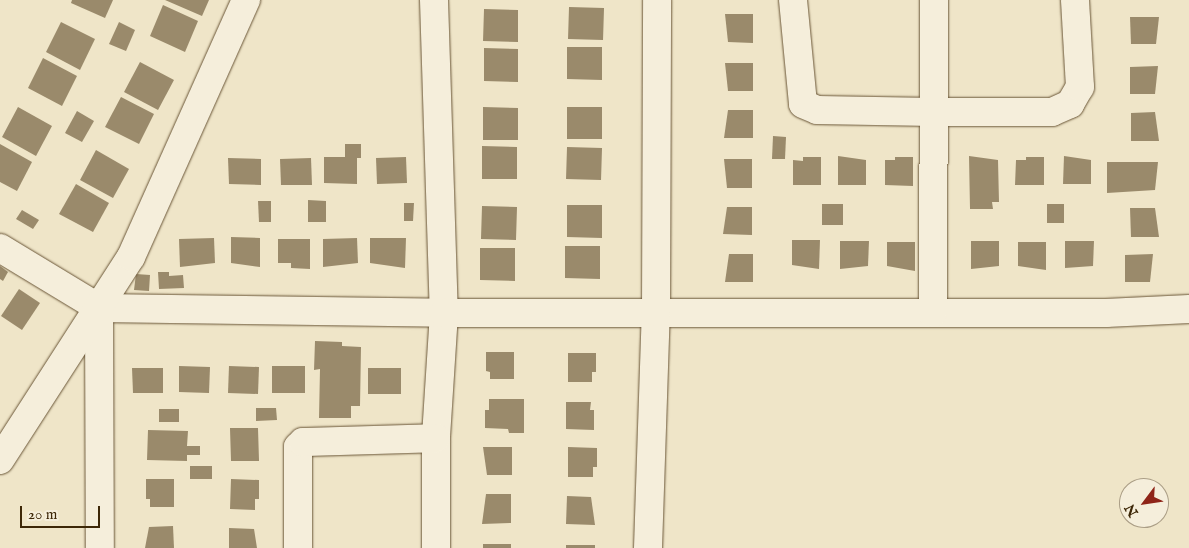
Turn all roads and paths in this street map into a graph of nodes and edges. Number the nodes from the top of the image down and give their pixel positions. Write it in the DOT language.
graph roads {
  1 [pos="246,0"];
  2 [pos="434,0"];
  3 [pos="657,0"];
  4 [pos="793,0"];
  5 [pos="934,0"];
  6 [pos="1075,0"];
  7 [pos="934,112"];
  8 [pos="0,248"];
  9 [pos="99,308"];
  10 [pos="1189,309"];
  11 [pos="656,312"];
  12 [pos="444,313"];
  13 [pos="934,313"];
  14 [pos="436,438"];
  15 [pos="0,460"];
  16 [pos="100,548"];
  17 [pos="298,548"];
  18 [pos="436,548"];
  19 [pos="648,548"];
  1 -- 9 [label="street"];
  2 -- 12 [label="street"];
  3 -- 11 [label="street"];
  4 -- 7 [label="street"];
  5 -- 7 [label="street"];
  6 -- 7 [label="street"];
  7 -- 13 [label="street"];
  8 -- 9 [label="street"];
  9 -- 12 [label="street"];
  9 -- 15 [label="street"];
  9 -- 16 [label="street"];
  10 -- 13 [label="street"];
  11 -- 12 [label="street"];
  11 -- 13 [label="street"];
  11 -- 19 [label="street"];
  12 -- 14 [label="street"];
  14 -- 17 [label="street"];
  14 -- 18 [label="street"];
}
